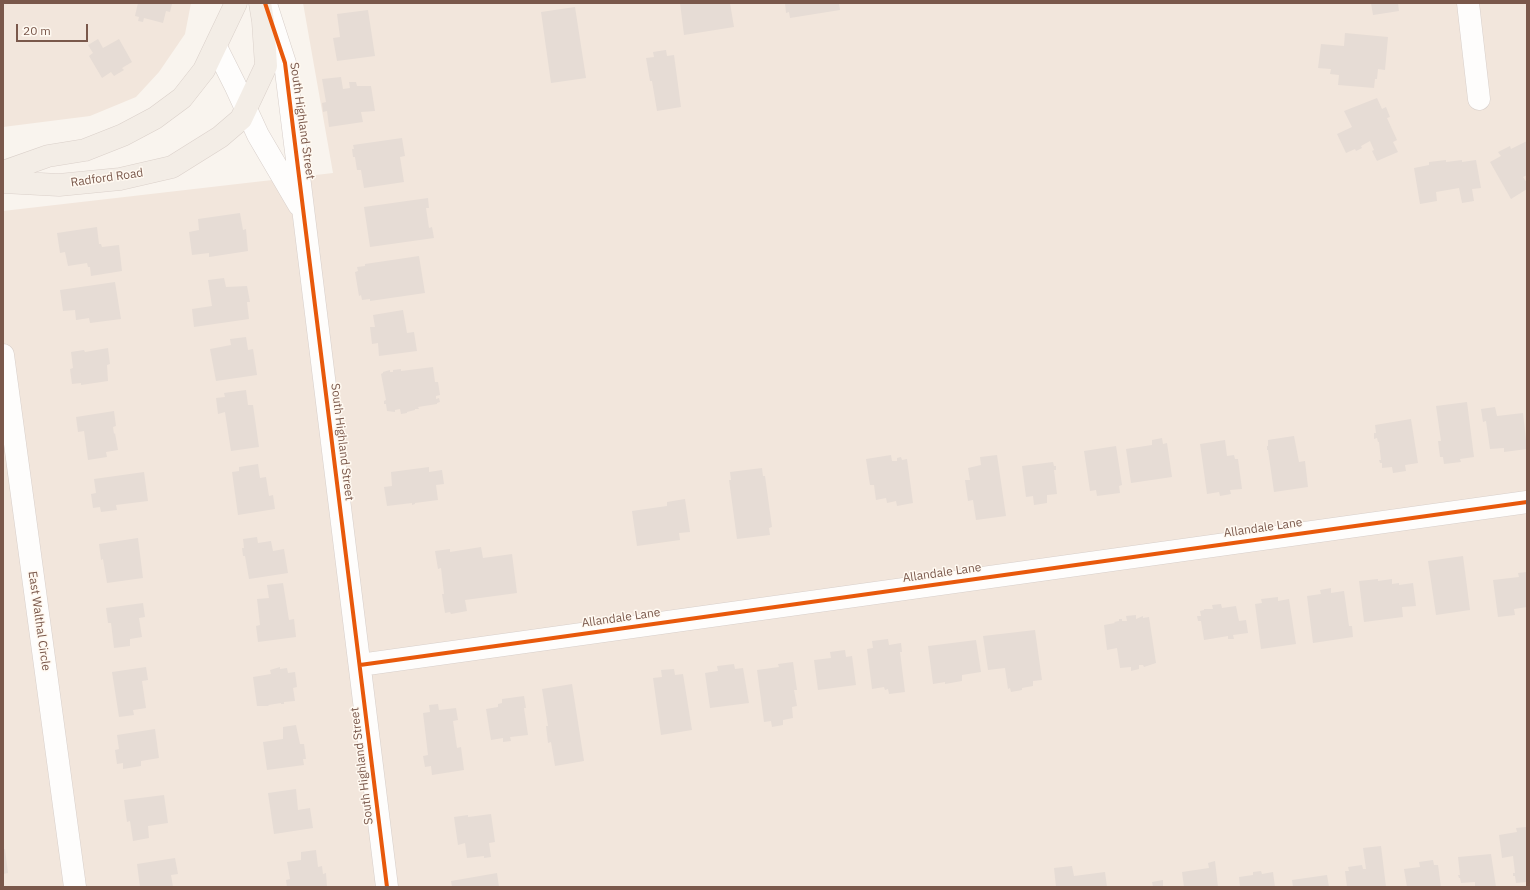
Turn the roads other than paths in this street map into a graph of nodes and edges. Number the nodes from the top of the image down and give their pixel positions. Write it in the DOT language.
graph roads {
  1 [pos="236,3"];
  2 [pos="260,3"];
  3 [pos="265,3"];
  4 [pos="1468,3"];
  5 [pos="216,47"];
  6 [pos="1479,99"];
  7 [pos="246,109"];
  8 [pos="3,172"];
  9 [pos="3,182"];
  10 [pos="304,213"];
  11 [pos="3,355"];
  12 [pos="1527,502"];
  13 [pos="360,664"];
  14 [pos="75,887"];
  15 [pos="387,887"];
  1 -- 5 [label="main road"];
  2 -- 7 [label="main road, Radford Road"];
  3 -- 10 [label="street, South Highland Street"];
  4 -- 6 [label="street"];
  5 -- 7 [label="street, South Highland Street"];
  5 -- 8 [label="main road"];
  7 -- 9 [label="main road, Radford Road"];
  7 -- 10 [label="street, South Highland Street"];
  10 -- 13 [label="street, South Highland Street"];
  11 -- 14 [label="street, East Walthal Circle"];
  12 -- 13 [label="street, Allandale Lane"];
  13 -- 15 [label="street, South Highland Street"];
}
